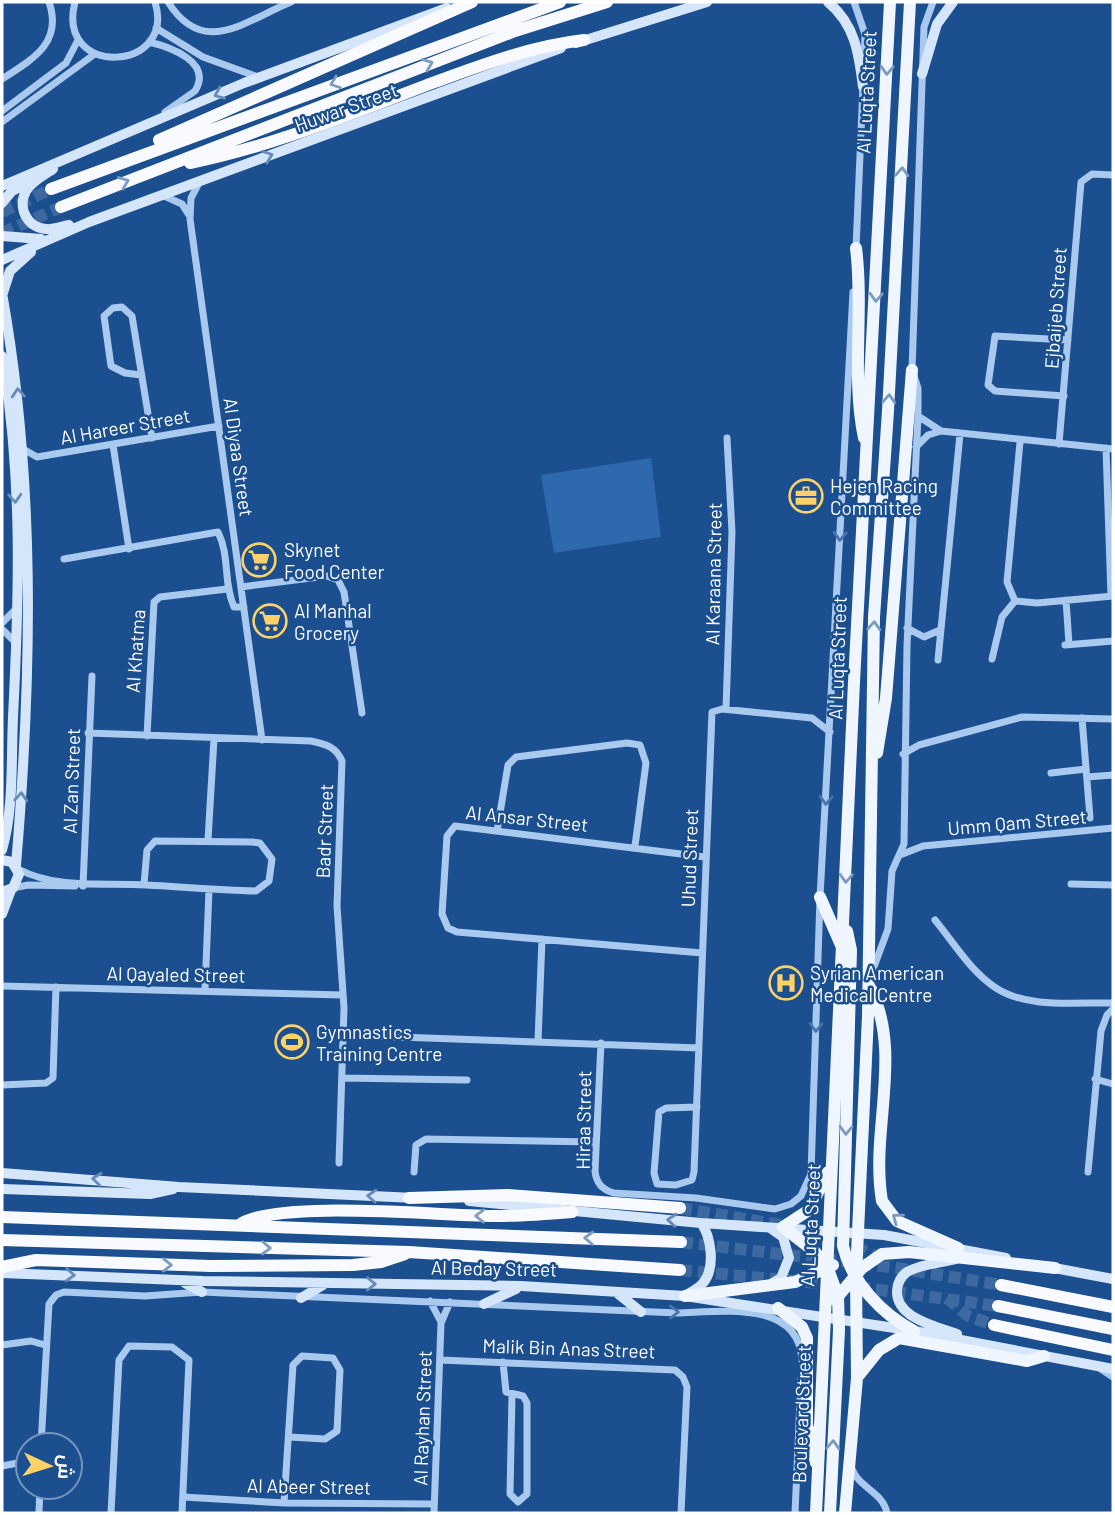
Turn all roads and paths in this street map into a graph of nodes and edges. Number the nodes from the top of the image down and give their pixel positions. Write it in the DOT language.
graph roads {
  1 [pos="49,2"];
  2 [pos="75,2"];
  3 [pos="155,2"];
  4 [pos="168,2"];
  5 [pos="291,2"];
  6 [pos="466,2"];
  7 [pos="472,2"];
  8 [pos="560,2"];
  9 [pos="607,2"];
  10 [pos="707,2"];
  11 [pos="828,2"];
  12 [pos="854,2"];
  13 [pos="890,2"];
  14 [pos="910,2"];
  15 [pos="933,2"];
  16 [pos="953,2"];
  17 [pos="156,28"];
  18 [pos="78,40"];
  19 [pos="584,40"];
  20 [pos="149,43"];
  21 [pos="92,56"];
  22 [pos="922,74"];
  23 [pos="258,78"];
  24 [pos="2,79"];
  25 [pos="863,87"];
  26 [pos="2,111"];
  27 [pos="2,122"];
  28 [pos="150,123"];
  29 [pos="69,158"];
  30 [pos="156,170"];
  31 [pos="37,172"];
  32 [pos="85,175"];
  33 [pos="1113,175"];
  34 [pos="2,177"];
  35 [pos="201,180"];
  36 [pos="2,186"];
  37 [pos="51,189"];
  38 [pos="158,197"];
  39 [pos="2,203"];
  40 [pos="61,207"];
  41 [pos="190,219"];
  42 [pos="89,222"];
  43 [pos="2,236"];
  44 [pos="50,238"];
  45 [pos="856,248"];
  46 [pos="2,260"];
  47 [pos="2,295"];
  48 [pos="1068,340"];
  49 [pos="2,356"];
  50 [pos="912,370"];
  51 [pos="141,374"];
  52 [pos="1064,396"];
  53 [pos="918,416"];
  54 [pos="219,426"];
  55 [pos="941,431"];
  56 [pos="960,434"];
  57 [pos="152,438"];
  58 [pos="727,438"];
  59 [pos="1020,442"];
  60 [pos="1059,444"];
  61 [pos="113,445"];
  62 [pos="23,449"];
  63 [pos="1110,449"];
  64 [pos="868,451"];
  65 [pos="915,453"];
  66 [pos="37,457"];
  67 [pos="24,473"];
  68 [pos="903,483"];
  69 [pos="129,549"];
  70 [pos="64,559"];
  71 [pos="241,587"];
  72 [pos="227,589"];
  73 [pos="1112,596"];
  74 [pos="1066,600"];
  75 [pos="1014,601"];
  76 [pos="18,606"];
  77 [pos="244,607"];
  78 [pos="2,623"];
  79 [pos="907,627"];
  80 [pos="2,629"];
  81 [pos="940,630"];
  82 [pos="924,638"];
  83 [pos="1113,641"];
  84 [pos="17,644"];
  85 [pos="939,645"];
  86 [pos="906,646"];
  87 [pos="992,659"];
  88 [pos="938,660"];
  89 [pos="92,676"];
  90 [pos="832,705"];
  91 [pos="726,709"];
  92 [pos="362,713"];
  93 [pos="1082,718"];
  94 [pos="812,719"];
  95 [pos="1113,719"];
  96 [pos="830,732"];
  97 [pos="88,733"];
  98 [pos="147,736"];
  99 [pos="904,736"];
  100 [pos="214,740"];
  101 [pos="262,740"];
  102 [pos="923,744"];
  103 [pos="904,754"];
  104 [pos="1051,773"];
  105 [pos="1086,773"];
  106 [pos="1113,775"];
  107 [pos="871,781"];
  108 [pos="1090,818"];
  109 [pos="1113,828"];
  110 [pos="497,831"];
  111 [pos="904,832"];
  112 [pos="208,840"];
  113 [pos="635,846"];
  114 [pos="923,846"];
  115 [pos="2,850"];
  116 [pos="705,857"];
  117 [pos="897,858"];
  118 [pos="2,860"];
  119 [pos="17,867"];
  120 [pos="144,884"];
  121 [pos="1071,884"];
  122 [pos="1113,885"];
  123 [pos="81,886"];
  124 [pos="9,890"];
  125 [pos="209,890"];
  126 [pos="820,897"];
  127 [pos="2,914"];
  128 [pos="844,915"];
  129 [pos="935,920"];
  130 [pos="542,939"];
  131 [pos="842,948"];
  132 [pos="702,953"];
  133 [pos="868,982"];
  134 [pos="4,983"];
  135 [pos="56,987"];
  136 [pos="205,990"];
  137 [pos="343,995"];
  138 [pos="1113,1003"];
  139 [pos="1113,1009"];
  140 [pos="343,1035"];
  141 [pos="538,1041"];
  142 [pos="601,1043"];
  143 [pos="699,1048"];
  144 [pos="343,1078"];
  145 [pos="467,1080"];
  146 [pos="1095,1083"];
  147 [pos="1113,1084"];
  148 [pos="2,1086"];
  149 [pos="696,1107"];
  150 [pos="596,1142"];
  151 [pos="833,1158"];
  152 [pos="339,1163"];
  153 [pos="2,1168"];
  154 [pos="414,1172"];
  155 [pos="1088,1172"];
  156 [pos="2,1173"];
  157 [pos="61,1176"];
  158 [pos="179,1187"];
  159 [pos="2,1189"];
  160 [pos="609,1192"];
  161 [pos="409,1198"];
  162 [pos="680,1208"];
  163 [pos="572,1212"];
  164 [pos="2,1217"];
  165 [pos="701,1223"];
  166 [pos="240,1224"];
  167 [pos="764,1226"];
  168 [pos="783,1227"];
  169 [pos="836,1230"];
  170 [pos="859,1233"];
  171 [pos="2,1240"];
  172 [pos="681,1242"];
  173 [pos="409,1252"];
  174 [pos="958,1253"];
  175 [pos="845,1254"];
  176 [pos="2,1267"];
  177 [pos="1055,1268"];
  178 [pos="828,1269"];
  179 [pos="680,1270"];
  180 [pos="2,1273"];
  181 [pos="856,1275"];
  182 [pos="1113,1279"];
  183 [pos="179,1281"];
  184 [pos="325,1284"];
  185 [pos="1001,1285"];
  186 [pos="521,1286"];
  187 [pos="762,1287"];
  188 [pos="202,1292"];
  189 [pos="616,1292"];
  190 [pos="684,1296"];
  191 [pos="838,1296"];
  192 [pos="301,1298"];
  193 [pos="430,1301"];
  194 [pos="450,1302"];
  195 [pos="484,1304"];
  196 [pos="998,1306"];
  197 [pos="1113,1307"];
  198 [pos="778,1308"];
  199 [pos="640,1312"];
  200 [pos="825,1317"];
  201 [pos="839,1319"];
  202 [pos="857,1322"];
  203 [pos="441,1323"];
  204 [pos="994,1325"];
  205 [pos="1113,1329"];
  206 [pos="915,1331"];
  207 [pos="795,1334"];
  208 [pos="982,1343"];
  209 [pos="2,1345"];
  210 [pos="45,1345"];
  211 [pos="1113,1350"];
  212 [pos="1044,1356"];
  213 [pos="440,1360"];
  214 [pos="503,1363"];
  215 [pos="1098,1366"];
  216 [pos="1113,1368"];
  217 [pos="1113,1377"];
  218 [pos="857,1378"];
  219 [pos="512,1395"];
  220 [pos="42,1431"];
  221 [pos="289,1437"];
  222 [pos="850,1465"];
  223 [pos="819,1469"];
  224 [pos="183,1497"];
  225 [pos="284,1503"];
  226 [pos="434,1509"];
  227 [pos="111,1513"];
  228 [pos="182,1513"];
  229 [pos="681,1513"];
  230 [pos="795,1513"];
  231 [pos="816,1513"];
  232 [pos="830,1513"];
  233 [pos="845,1513"];
  234 [pos="887,1513"];
  1 -- 24 [label="street"];
  2 -- 20 [label="street"];
  3 -- 17 [label="street"];
  4 -- 5 [label="street"];
  6 -- 23 [label="main road"];
  7 -- 32 [label="highway"];
  8 -- 32 [label="highway, Huwar Street, one-way"];
  30 -- 9 [label="highway, Huwar Street, one-way"];
  10 -- 19 [label="main road, Huwar Street"];
  11 -- 25 [label="main road"];
  12 -- 25 [label="street, Al Luqta Street"];
  13 -- 64 [label="main road, Al Luqta Street, one-way"];
  107 -- 14 [label="main road, Al Luqta Street, one-way"];
  15 -- 22 [label="street, Al Luqta Street"];
  16 -- 22 [label="main road"];
  17 -- 20 [label="street"];
  17 -- 23 [label="street"];
  18 -- 26 [label="street"];
  19 -- 30 [label="highway"];
  35 -- 19 [label="main road, Huwar Street, one-way"];
  20 -- 28 [label="street"];
  21 -- 27 [label="street"];
  22 -- 50 [label="street, Al Luqta Street"];
  23 -- 28 [label="main road, one-way"];
  25 -- 45 [label="street, Al Luqta Street"];
  28 -- 29 [label="main road"];
  29 -- 31 [label="main road"];
  29 -- 39 [label="main road"];
  29 -- 42 [label="main road"];
  40 -- 30 [label="highway, Huwar Street, one-way"];
  31 -- 34 [label="main road"];
  31 -- 36 [label="main road"];
  32 -- 37 [label="highway, Huwar Street"];
  33 -- 48 [label="street, Ejbaijeb Street"];
  35 -- 38 [label="main road, Huwar Street"];
  35 -- 41 [label="street, Al Diyaa Street"];
  38 -- 41 [label="street"];
  38 -- 42 [label="main road, Huwar Street"];
  41 -- 54 [label="street, Al Diyaa Street"];
  42 -- 44 [label="main road, Huwar Street"];
  43 -- 44 [label="main road"];
  44 -- 46 [label="main road, Huwar Street"];
  44 -- 47 [label="main road"];
  45 -- 64 [label="main road"];
  45 -- 90 [label="street, Al Luqta Street, one-way"];
  62 -- 47 [label="main road, one-way"];
  48 -- 52 [label="street, Ejbaijeb Street"];
  48 -- 52 [label="street"];
  49 -- 76 [label="main road, one-way"];
  50 -- 53 [label="street, Al Luqta Street"];
  50 -- 68 [label="main road"];
  51 -- 51 [label="street"];
  51 -- 57 [label="street"];
  52 -- 60 [label="street, Ejbaijeb Street"];
  53 -- 55 [label="street"];
  53 -- 65 [label="street, Al Luqta Street"];
  54 -- 57 [label="street, Al Hareer Street"];
  54 -- 71 [label="street, Al Diyaa Street"];
  55 -- 56 [label="street"];
  55 -- 65 [label="street"];
  56 -- 59 [label="street"];
  56 -- 81 [label="street"];
  57 -- 61 [label="street, Al Hareer Street"];
  58 -- 91 [label="street, Al Karaana Street"];
  59 -- 60 [label="street"];
  59 -- 75 [label="street"];
  60 -- 63 [label="street"];
  61 -- 66 [label="street, Al Hareer Street"];
  61 -- 69 [label="street"];
  62 -- 66 [label="street, Al Hareer Street"];
  62 -- 67 [label="main road"];
  63 -- 73 [label="street"];
  64 -- 128 [label="main road, Al Luqta Street, one-way"];
  65 -- 68 [label="main road"];
  65 -- 79 [label="street, Al Luqta Street"];
  66 -- 67 [label="street, Al Hareer Street"];
  119 -- 67 [label="main road, one-way"];
  68 -- 107 [label="main road"];
  69 -- 70 [label="street"];
  69 -- 72 [label="street"];
  71 -- 77 [label="street, Al Diyaa Street"];
  71 -- 92 [label="street"];
  72 -- 77 [label="street"];
  72 -- 98 [label="street, Al Khatma"];
  73 -- 74 [label="street"];
  74 -- 75 [label="street"];
  74 -- 83 [label="street"];
  75 -- 87 [label="street"];
  76 -- 78 [label="street"];
  76 -- 84 [label="main road"];
  77 -- 101 [label="street, Al Diyaa Street"];
  79 -- 82 [label="street"];
  79 -- 86 [label="street, Al Luqta Street"];
  80 -- 84 [label="street"];
  81 -- 82 [label="street"];
  81 -- 85 [label="street"];
  82 -- 85 [label="street"];
  82 -- 86 [label="street"];
  84 -- 115 [label="main road"];
  85 -- 88 [label="street"];
  86 -- 99 [label="street, Al Luqta Street"];
  89 -- 97 [label="street, Al Zan Street"];
  90 -- 94 [label="street"];
  90 -- 96 [label="street, Al Luqta Street"];
  91 -- 94 [label="street"];
  91 -- 116 [label="street, Uhud Street"];
  93 -- 95 [label="street"];
  93 -- 102 [label="street"];
  93 -- 105 [label="street"];
  94 -- 96 [label="street"];
  96 -- 126 [label="street, Al Luqta Street, one-way"];
  97 -- 98 [label="street, Badr Street"];
  97 -- 123 [label="street, Al Zan Street"];
  98 -- 100 [label="street, Badr Street"];
  99 -- 102 [label="street"];
  99 -- 103 [label="street, Al Luqta Street"];
  100 -- 101 [label="street, Badr Street"];
  100 -- 112 [label="street"];
  101 -- 137 [label="street, Badr Street"];
  102 -- 103 [label="street"];
  103 -- 111 [label="street, Al Luqta Street"];
  104 -- 105 [label="street"];
  105 -- 106 [label="street"];
  105 -- 108 [label="street"];
  107 -- 133 [label="main road, Al Luqta Street"];
  109 -- 114 [label="street, Umm Qam Street"];
  110 -- 113 [label="street, Al Ansar Street"];
  110 -- 113 [label="street"];
  110 -- 130 [label="street, Al Ansar Street"];
  111 -- 114 [label="street, Umm Qam Street"];
  111 -- 117 [label="street, Al Luqta Street"];
  112 -- 120 [label="street"];
  112 -- 125 [label="street"];
  113 -- 116 [label="street, Al Ansar Street"];
  114 -- 117 [label="street, Umm Qam Street"];
  116 -- 132 [label="street, Uhud Street"];
  117 -- 133 [label="street, Al Luqta Street"];
  118 -- 119 [label="main road"];
  119 -- 123 [label="street"];
  119 -- 124 [label="main road"];
  120 -- 123 [label="street"];
  120 -- 125 [label="street"];
  121 -- 122 [label="street"];
  123 -- 124 [label="street"];
  124 -- 127 [label="main road"];
  125 -- 136 [label="street"];
  126 -- 131 [label="main road"];
  126 -- 160 [label="street, Al Luqta Street, one-way"];
  128 -- 131 [label="main road, Al Luqta Street"];
  128 -- 169 [label="main road, one-way"];
  129 -- 138 [label="street"];
  130 -- 132 [label="street, Al Ansar Street"];
  130 -- 141 [label="street"];
  131 -- 151 [label="main road, Al Luqta Street"];
  132 -- 143 [label="street, Uhud Street"];
  133 -- 170 [label="main road, Al Luqta Street"];
  174 -- 133 [label="main road, one-way"];
  134 -- 135 [label="street, Al Qayaled Street"];
  135 -- 136 [label="street, Al Qayaled Street"];
  135 -- 148 [label="street"];
  136 -- 137 [label="street, Al Qayaled Street"];
  137 -- 140 [label="street, Badr Street"];
  139 -- 146 [label="street"];
  140 -- 141 [label="street"];
  140 -- 144 [label="street, Badr Street"];
  141 -- 142 [label="street"];
  142 -- 143 [label="street"];
  142 -- 150 [label="street, Hiraa Street"];
  143 -- 149 [label="street, Uhud Street"];
  144 -- 145 [label="street"];
  144 -- 152 [label="street, Badr Street"];
  146 -- 147 [label="street"];
  146 -- 155 [label="street"];
  149 -- 149 [label="street, Uhud Street"];
  150 -- 154 [label="street"];
  150 -- 160 [label="street, Hiraa Street"];
  151 -- 168 [label="main road"];
  151 -- 169 [label="main road, Al Luqta Street"];
  153 -- 157 [label="main road"];
  156 -- 157 [label="main road"];
  158 -- 157 [label="main road, one-way"];
  158 -- 159 [label="main road"];
  161 -- 158 [label="main road, one-way"];
  161 -- 162 [label="highway"];
  161 -- 163 [label="main road"];
  165 -- 163 [label="main road, one-way"];
  163 -- 166 [label="highway, one-way"];
  164 -- 166 [label="highway, Al Beday Street"];
  165 -- 167 [label="main road"];
  165 -- 190 [label="main road"];
  172 -- 166 [label="highway, Al Beday Street, one-way"];
  167 -- 168 [label="main road"];
  167 -- 187 [label="main road"];
  168 -- 169 [label="main road"];
  168 -- 178 [label="main road"];
  169 -- 170 [label="main road"];
  169 -- 175 [label="main road"];
  169 -- 178 [label="main road, Al Luqta Street"];
  170 -- 174 [label="main road"];
  170 -- 175 [label="main road"];
  170 -- 181 [label="main road, Al Luqta Street"];
  171 -- 173 [label="highway, Al Beday Street, one-way"];
  176 -- 173 [label="highway, one-way"];
  173 -- 179 [label="highway, Al Beday Street"];
  174 -- 177 [label="main road"];
  174 -- 181 [label="main road"];
  174 -- 208 [label="main road"];
  175 -- 178 [label="main road"];
  175 -- 181 [label="main road"];
  177 -- 182 [label="main road"];
  178 -- 187 [label="main road"];
  178 -- 191 [label="main road"];
  178 -- 200 [label="main road, Al Luqta Street"];
  180 -- 183 [label="main road, Al Beday Street, one-way"];
  181 -- 191 [label="main road"];
  181 -- 202 [label="main road, Al Luqta Street"];
  181 -- 206 [label="main road"];
  183 -- 184 [label="main road, Al Beday Street"];
  183 -- 188 [label="main road"];
  184 -- 186 [label="main road, Al Beday Street, one-way"];
  184 -- 192 [label="main road"];
  185 -- 197 [label="highway"];
  186 -- 189 [label="main road, Al Beday Street"];
  186 -- 195 [label="main road"];
  187 -- 190 [label="main road"];
  188 -- 192 [label="street, Al Beday Street"];
  188 -- 210 [label="street, Al Beday Street"];
  189 -- 190 [label="main road, Al Beday Street"];
  189 -- 199 [label="main road"];
  190 -- 198 [label="main road, Al Beday Street"];
  191 -- 200 [label="main road"];
  191 -- 201 [label="main road"];
  192 -- 193 [label="street, Al Beday Street"];
  193 -- 194 [label="street, Al Beday Street"];
  193 -- 203 [label="street, Al Rayhan Street"];
  194 -- 195 [label="street, Al Beday Street"];
  194 -- 203 [label="street, Al Rayhan Street"];
  195 -- 199 [label="street, Al Beday Street"];
  196 -- 205 [label="highway"];
  198 -- 200 [label="main road, Al Beday Street"];
  198 -- 223 [label="main road"];
  199 -- 207 [label="street, Al Beday Street, one-way"];
  200 -- 201 [label="main road, Al Beday Street"];
  200 -- 223 [label="main road, Boulevard Street"];
  201 -- 202 [label="main road, Al Beday Street"];
  232 -- 201 [label="main road, one-way"];
  202 -- 206 [label="main road, Al Beday Street"];
  202 -- 218 [label="main road"];
  203 -- 213 [label="street, Al Rayhan Street"];
  204 -- 211 [label="highway"];
  206 -- 208 [label="main road, Al Beday Street"];
  207 -- 230 [label="street, Boulevard Street"];
  208 -- 212 [label="main road"];
  209 -- 210 [label="street"];
  210 -- 220 [label="street"];
  212 -- 215 [label="main road"];
  212 -- 218 [label="main road"];
  213 -- 214 [label="street, Malik Bin Anas Street"];
  213 -- 226 [label="street, Al Rayhan Street"];
  214 -- 219 [label="street"];
  214 -- 229 [label="street, Malik Bin Anas Street"];
  215 -- 216 [label="main road"];
  215 -- 217 [label="street"];
  218 -- 222 [label="main road"];
  219 -- 219 [label="street"];
  221 -- 221 [label="street"];
  221 -- 225 [label="street"];
  222 -- 233 [label="main road"];
  222 -- 234 [label="street"];
  223 -- 231 [label="main road, Boulevard Street"];
  224 -- 225 [label="street, Al Abeer Street"];
  224 -- 227 [label="street"];
  224 -- 228 [label="street"];
  225 -- 226 [label="street, Al Abeer Street"];
}
